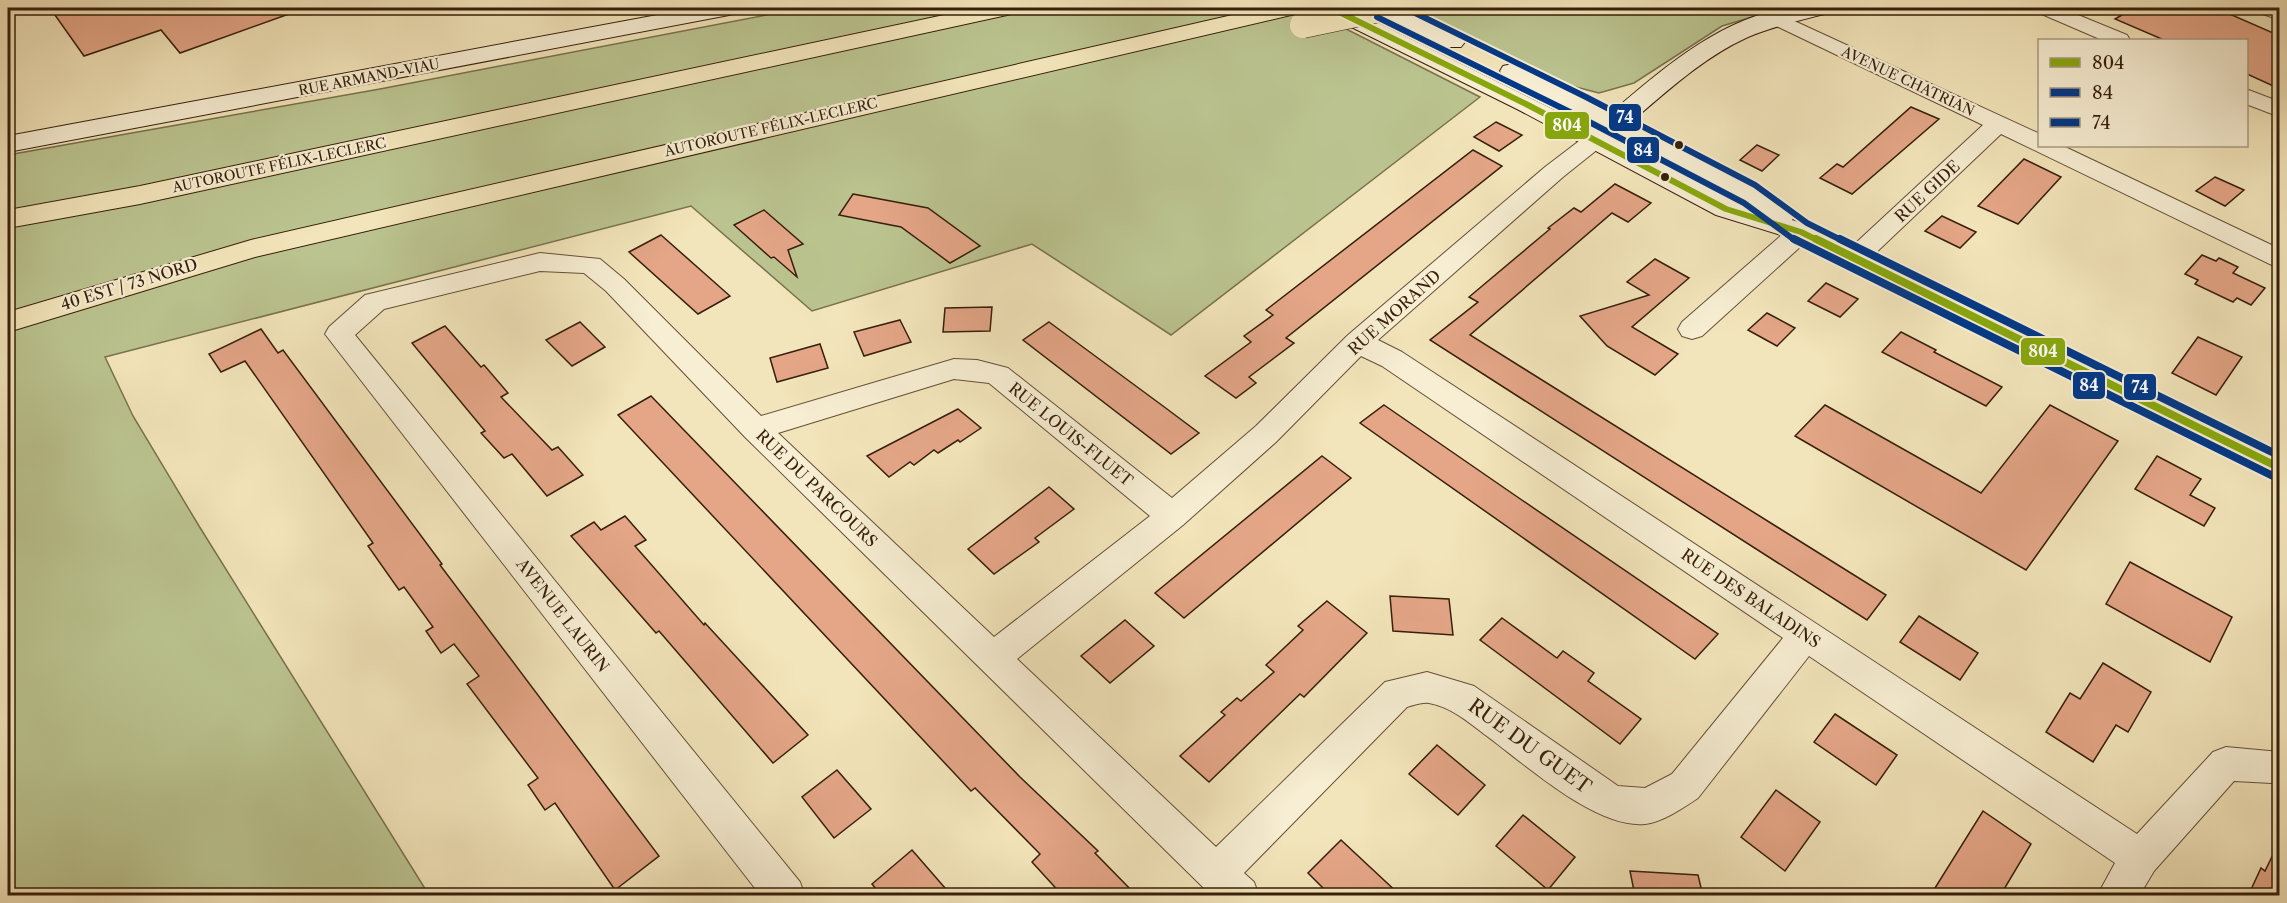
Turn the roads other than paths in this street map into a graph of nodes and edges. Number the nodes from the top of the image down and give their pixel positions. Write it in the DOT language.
graph roads {
  1 [pos="729,8"];
  2 [pos="1008,8"];
  3 [pos="1331,8"];
  4 [pos="1383,8"];
  5 [pos="1820,8"];
  6 [pos="2044,8"];
  7 [pos="2264,8"];
  8 [pos="1293,14"];
  9 [pos="2280,14"];
  10 [pos="1777,18"];
  11 [pos="2117,39"];
  12 [pos="1000,88"];
  13 [pos="2248,96"];
  14 [pos="2280,110"];
  15 [pos="1999,123"];
  16 [pos="1605,131"];
  17 [pos="710,140"];
  18 [pos="2038,142"];
  19 [pos="8,144"];
  20 [pos="2047,147"];
  21 [pos="8,219"];
  22 [pos="1801,232"];
  23 [pos="251,249"];
  24 [pos="1855,258"];
  25 [pos="2280,260"];
  26 [pos="8,322"];
  27 [pos="1692,329"];
  28 [pos="8,333"];
  29 [pos="339,334"];
  30 [pos="8,341"];
  31 [pos="1358,342"];
  32 [pos="755,429"];
  33 [pos="2280,468"];
  34 [pos="1172,516"];
  35 [pos="1806,635"];
  36 [pos="994,657"];
  37 [pos="2280,769"];
  38 [pos="2140,858"];
  39 [pos="1228,885"];
  40 [pos="786,896"];
  41 [pos="2116,896"];
  1 -- 19 [label="main road, RUE ARMAND-VIAU"];
  2 -- 21 [label="highway, AUTOROUTE FÉLIX-LECLERC"];
  3 -- 16 [label="main road"];
  4 -- 8 [label="highway, bridge"];
  4 -- 16 [label="main road"];
  5 -- 10 [label="main road, RUE MORAND"];
  6 -- 11 [label="street"];
  7 -- 9 [label="street"];
  8 -- 12 [label="highway"];
  8 -- 17 [label="highway, AUTOROUTE FÉLIX-LECLERC"];
  10 -- 15 [label="street, AVENUE CHATRIAN"];
  10 -- 16 [label="main road, RUE MORAND"];
  12 -- 17 [label="highway"];
  12 -- 30 [label="highway"];
  13 -- 14 [label="street"];
  15 -- 18 [label="street, AVENUE CHATRIAN"];
  15 -- 24 [label="street, RUE GIDE"];
  16 -- 22 [label="main road"];
  16 -- 31 [label="street, RUE MORAND"];
  17 -- 23 [label="highway, AUTOROUTE FÉLIX-LECLERC"];
  20 -- 25 [label="street"];
  22 -- 24 [label="main road"];
  22 -- 27 [label="street"];
  23 -- 26 [label="highway, 40 EST / 73 NORD"];
  23 -- 28 [label="highway"];
  24 -- 33 [label="main road"];
  29 -- 32 [label="street, RUE DU PARCOURS"];
  29 -- 40 [label="street, AVENUE LAURIN"];
  31 -- 34 [label="street, RUE MORAND"];
  31 -- 35 [label="street, RUE DES BALADINS"];
  32 -- 34 [label="street, RUE LOUIS-FLUET"];
  32 -- 36 [label="street, RUE DU PARCOURS"];
  34 -- 36 [label="street, RUE MORAND"];
  35 -- 38 [label="street, RUE DES BALADINS"];
  35 -- 39 [label="street, RUE DU GUET"];
  36 -- 39 [label="street, RUE DU PARCOURS"];
  37 -- 38 [label="street"];
  38 -- 41 [label="street"];
}
